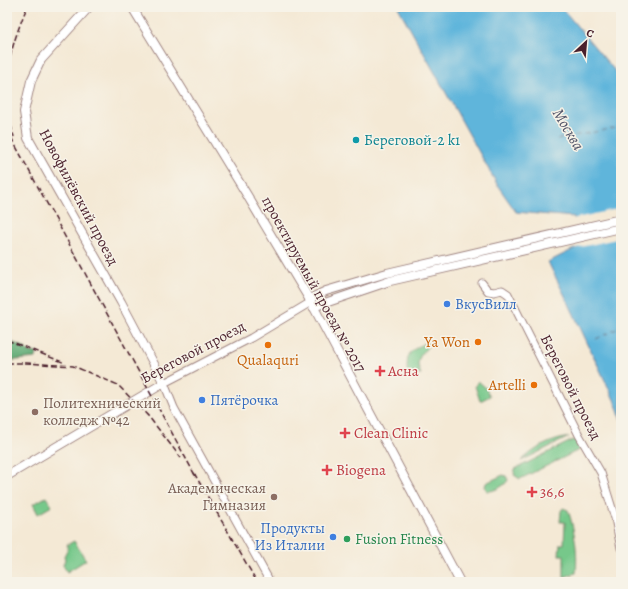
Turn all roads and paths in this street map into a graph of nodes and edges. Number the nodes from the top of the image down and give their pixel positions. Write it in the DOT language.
graph roads {
  1 [pos="89,7"];
  2 [pos="132,7"];
  3 [pos="621,219"];
  4 [pos="621,228"];
  5 [pos="482,283"];
  6 [pos="311,303"];
  7 [pos="164,383"];
  8 [pos="7,476"];
  9 [pos="621,548"];
  10 [pos="270,582"];
  11 [pos="460,582"];
  1 -- 7 [label="street, Новофилёвский проезд"];
  2 -- 6 [label="street, проектируемый проезд № 2017"];
  3 -- 6 [label="street"];
  4 -- 6 [label="street"];
  5 -- 9 [label="street, Береговой проезд"];
  6 -- 7 [label="street, Береговой проезд"];
  6 -- 11 [label="street, проектируемый проезд № 2017"];
  7 -- 8 [label="street, Береговой проезд"];
  7 -- 10 [label="street"];
}
